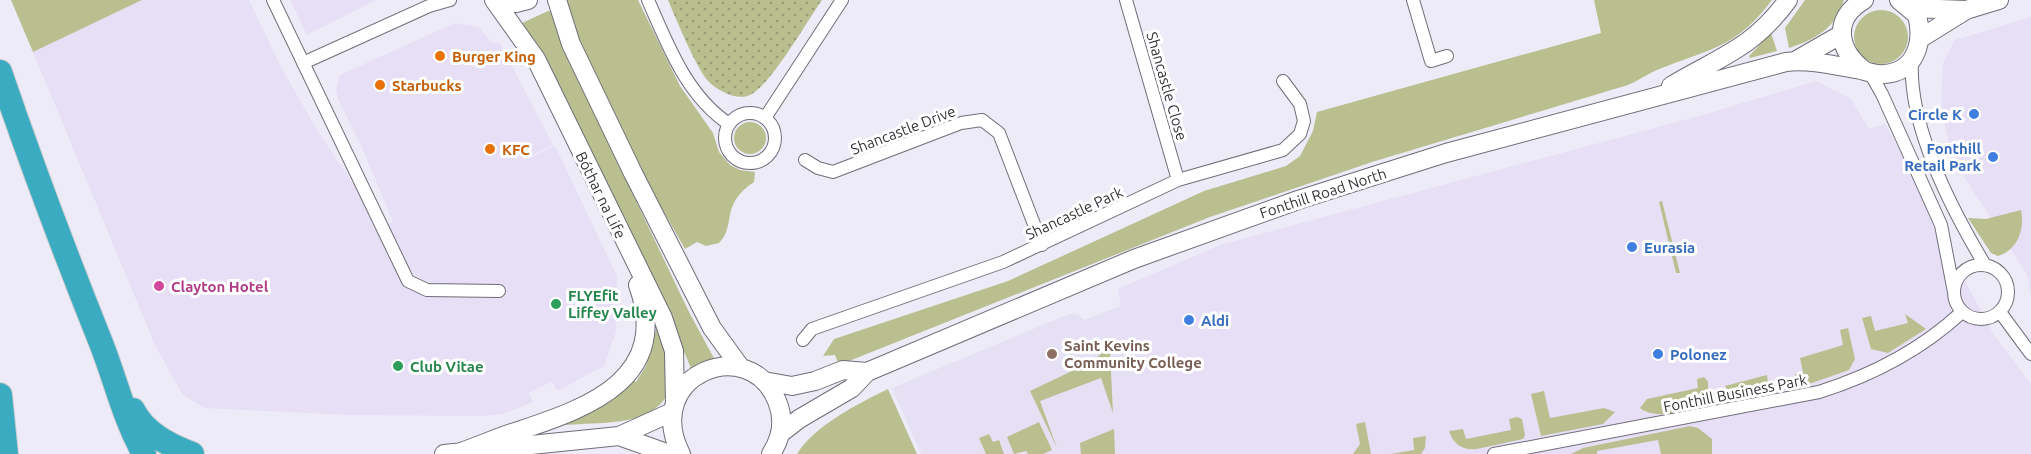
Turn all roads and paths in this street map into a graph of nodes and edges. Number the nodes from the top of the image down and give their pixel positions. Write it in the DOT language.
graph roads {
  1 [pos="273,0"];
  2 [pos="450,0"];
  3 [pos="494,0"];
  4 [pos="528,0"];
  5 [pos="557,0"];
  6 [pos="648,0"];
  7 [pos="842,0"];
  8 [pos="1126,0"];
  9 [pos="1413,0"];
  10 [pos="1788,0"];
  11 [pos="1864,0"];
  12 [pos="1999,0"];
  13 [pos="432,3"];
  14 [pos="1905,4"];
  15 [pos="1849,8"];
  16 [pos="1966,10"];
  17 [pos="1842,34"];
  18 [pos="1921,38"];
  19 [pos="1447,56"];
  20 [pos="1912,60"];
  21 [pos="1795,61"];
  22 [pos="303,63"];
  23 [pos="0,72"];
  24 [pos="1867,72"];
  25 [pos="1282,81"];
  26 [pos="1651,97"];
  27 [pos="765,118"];
  28 [pos="729,124"];
  29 [pos="805,160"];
  30 [pos="1178,180"];
  31 [pos="617,228"];
  32 [pos="1042,245"];
  33 [pos="1984,265"];
  34 [pos="499,291"];
  35 [pos="1954,292"];
  36 [pos="1962,312"];
  37 [pos="2000,312"];
  38 [pos="803,340"];
  39 [pos="2031,354"];
  40 [pos="111,368"];
  41 [pos="741,368"];
  42 [pos="867,372"];
  43 [pos="764,381"];
  44 [pos="0,395"];
  45 [pos="673,407"];
  46 [pos="619,436"];
  47 [pos="594,439"];
  48 [pos="776,447"];
  49 [pos="453,453"];
  50 [pos="6,454"];
  51 [pos="144,454"];
  52 [pos="192,454"];
  53 [pos="570,454"];
  54 [pos="669,454"];
  55 [pos="681,454"];
  56 [pos="1494,454"];
  1 -- 22 [label="street"];
  2 -- 13 [label="street"];
  3 -- 4 [label="main road, Bóthar na Life"];
  3 -- 31 [label="main road, Bóthar na Life"];
  5 -- 41 [label="main road"];
  6 -- 28 [label="street"];
  7 -- 27 [label="street"];
  8 -- 30 [label="street, Shancastle Close"];
  9 -- 19 [label="street"];
  10 -- 26 [label="main road"];
  11 -- 15 [label="main road"];
  12 -- 16 [label="main road"];
  13 -- 22 [label="street"];
  14 -- 16 [label="main road"];
  14 -- 18 [label="main road"];
  15 -- 17 [label="main road"];
  16 -- 18 [label="main road"];
  17 -- 21 [label="main road, Fonthill Road North"];
  17 -- 24 [label="main road"];
  18 -- 20 [label="main road"];
  20 -- 24 [label="main road, Fonthill Road North"];
  20 -- 33 [label="street"];
  21 -- 24 [label="main road, Fonthill Road North"];
  21 -- 26 [label="main road, Fonthill Road North"];
  22 -- 34 [label="street"];
  23 -- 40 [label="highway"];
  24 -- 35 [label="street"];
  25 -- 30 [label="street, Shancastle Park"];
  26 -- 42 [label="main road, Fonthill Road North"];
  27 -- 28 [label="street"];
  27 -- 28 [label="street"];
  29 -- 32 [label="street, Shancastle Drive"];
  30 -- 32 [label="street, Shancastle Park"];
  31 -- 45 [label="main road, Bóthar na Life"];
  31 -- 49 [label="main road"];
  32 -- 38 [label="street, Shancastle Park"];
  33 -- 35 [label="street"];
  33 -- 37 [label="street"];
  35 -- 36 [label="street"];
  36 -- 37 [label="street"];
  36 -- 56 [label="street, Fonthill Business Park"];
  37 -- 39 [label="street"];
  40 -- 51 [label="highway"];
  40 -- 52 [label="highway"];
  41 -- 43 [label="main road, Fonthill Road North"];
  41 -- 45 [label="main road"];
  42 -- 43 [label="main road, Fonthill Road North"];
  42 -- 48 [label="main road, Fonthill Road North"];
  43 -- 48 [label="main road, Fonthill Road North"];
  44 -- 50 [label="highway"];
  45 -- 46 [label="main road"];
  45 -- 55 [label="main road"];
  46 -- 47 [label="main road"];
  46 -- 54 [label="main road"];
  47 -- 49 [label="main road"];
  47 -- 53 [label="main road"];
}
